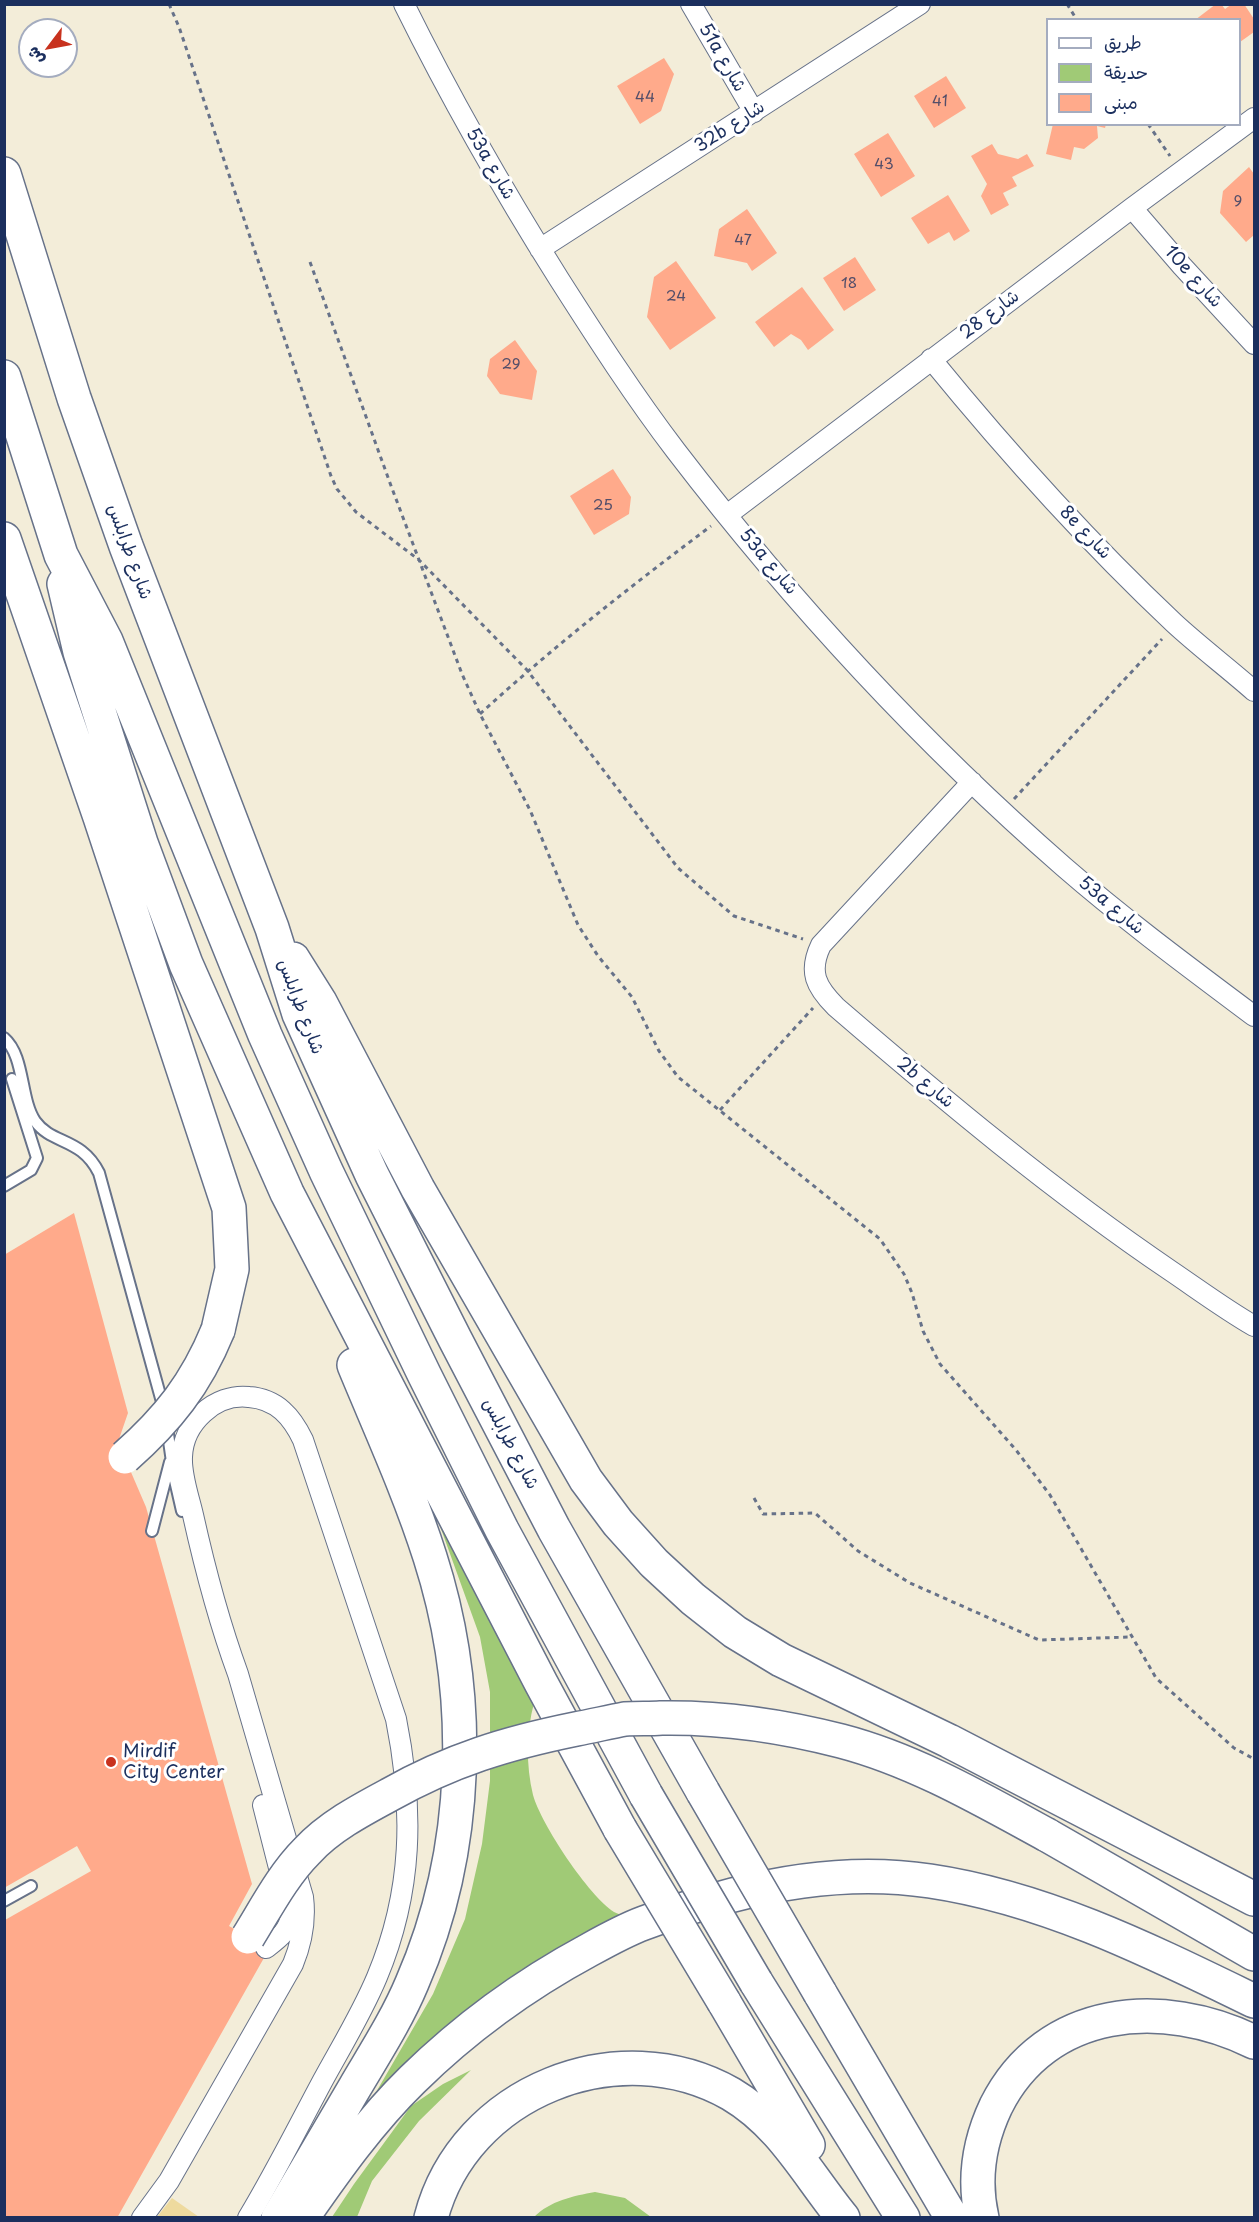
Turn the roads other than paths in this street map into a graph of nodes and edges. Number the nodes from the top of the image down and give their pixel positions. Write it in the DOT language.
graph roads {
  1 [pos="405,4"];
  2 [pos="691,4"];
  3 [pos="920,4"];
  4 [pos="754,112"];
  5 [pos="1254,118"];
  6 [pos="4,174"];
  7 [pos="1132,208"];
  8 [pos="540,249"];
  9 [pos="1254,344"];
  10 [pos="931,359"];
  11 [pos="4,377"];
  12 [pos="727,514"];
  13 [pos="4,539"];
  14 [pos="61,555"];
  15 [pos="1254,691"];
  16 [pos="972,782"];
  17 [pos="272,928"];
  18 [pos="1254,1016"];
  19 [pos="4,1038"];
  20 [pos="12,1079"];
  21 [pos="4,1186"];
  22 [pos="287,1193"];
  23 [pos="1254,1326"];
  24 [pos="125,1457"];
  25 [pos="171,1458"];
  26 [pos="152,1531"];
  27 [pos="204,1564"];
  28 [pos="227,1645"];
  29 [pos="1056,1840"];
  30 [pos="31,1886"];
  31 [pos="1254,1899"];
  32 [pos="4,1901"];
  33 [pos="1254,1934"];
  34 [pos="253,1940"];
  35 [pos="1254,1954"];
  36 [pos="1254,2001"];
  37 [pos="1254,2042"];
  38 [pos="141,2217"];
  39 [pos="248,2217"];
  40 [pos="278,2217"];
  41 [pos="302,2217"];
  42 [pos="431,2217"];
  43 [pos="843,2217"];
  44 [pos="851,2217"];
  45 [pos="903,2217"];
  46 [pos="952,2217"];
  47 [pos="982,2217"];
  1 -- 8 [label="street, 53a شارع"];
  2 -- 4 [label="street, 51a شارع"];
  3 -- 4 [label="street, 32b شارع"];
  4 -- 8 [label="street, 32b شارع"];
  5 -- 7 [label="street, شارع 28"];
  6 -- 17 [label="highway, شارع طرابلس"];
  7 -- 9 [label="street, 10e شارع"];
  7 -- 10 [label="street, شارع 28"];
  8 -- 12 [label="street, 53a شارع"];
  10 -- 12 [label="street, شارع 28"];
  10 -- 15 [label="street, 8e شارع"];
  11 -- 14 [label="highway"];
  12 -- 16 [label="street, 53a شارع"];
  13 -- 24 [label="highway, bridge"];
  14 -- 22 [label="highway"];
  14 -- 45 [label="highway, bridge"];
  16 -- 18 [label="street, 53a شارع"];
  16 -- 23 [label="street, 2b شارع"];
  17 -- 31 [label="highway"];
  17 -- 46 [label="highway, شارع طرابلس, bridge"];
  19 -- 25 [label="lane"];
  20 -- 21 [label="lane"];
  22 -- 40 [label="highway"];
  22 -- 44 [label="highway, bridge"];
  25 -- 26 [label="lane"];
  25 -- 27 [label="lane"];
  27 -- 28 [label="street"];
  27 -- 39 [label="street"];
  28 -- 34 [label="street"];
  28 -- 38 [label="street"];
  29 -- 33 [label="highway"];
  29 -- 34 [label="highway, bridge"];
  29 -- 35 [label="highway"];
  30 -- 32 [label="lane"];
  36 -- 41 [label="highway"];
  37 -- 47 [label="highway"];
  42 -- 43 [label="highway"];
}
